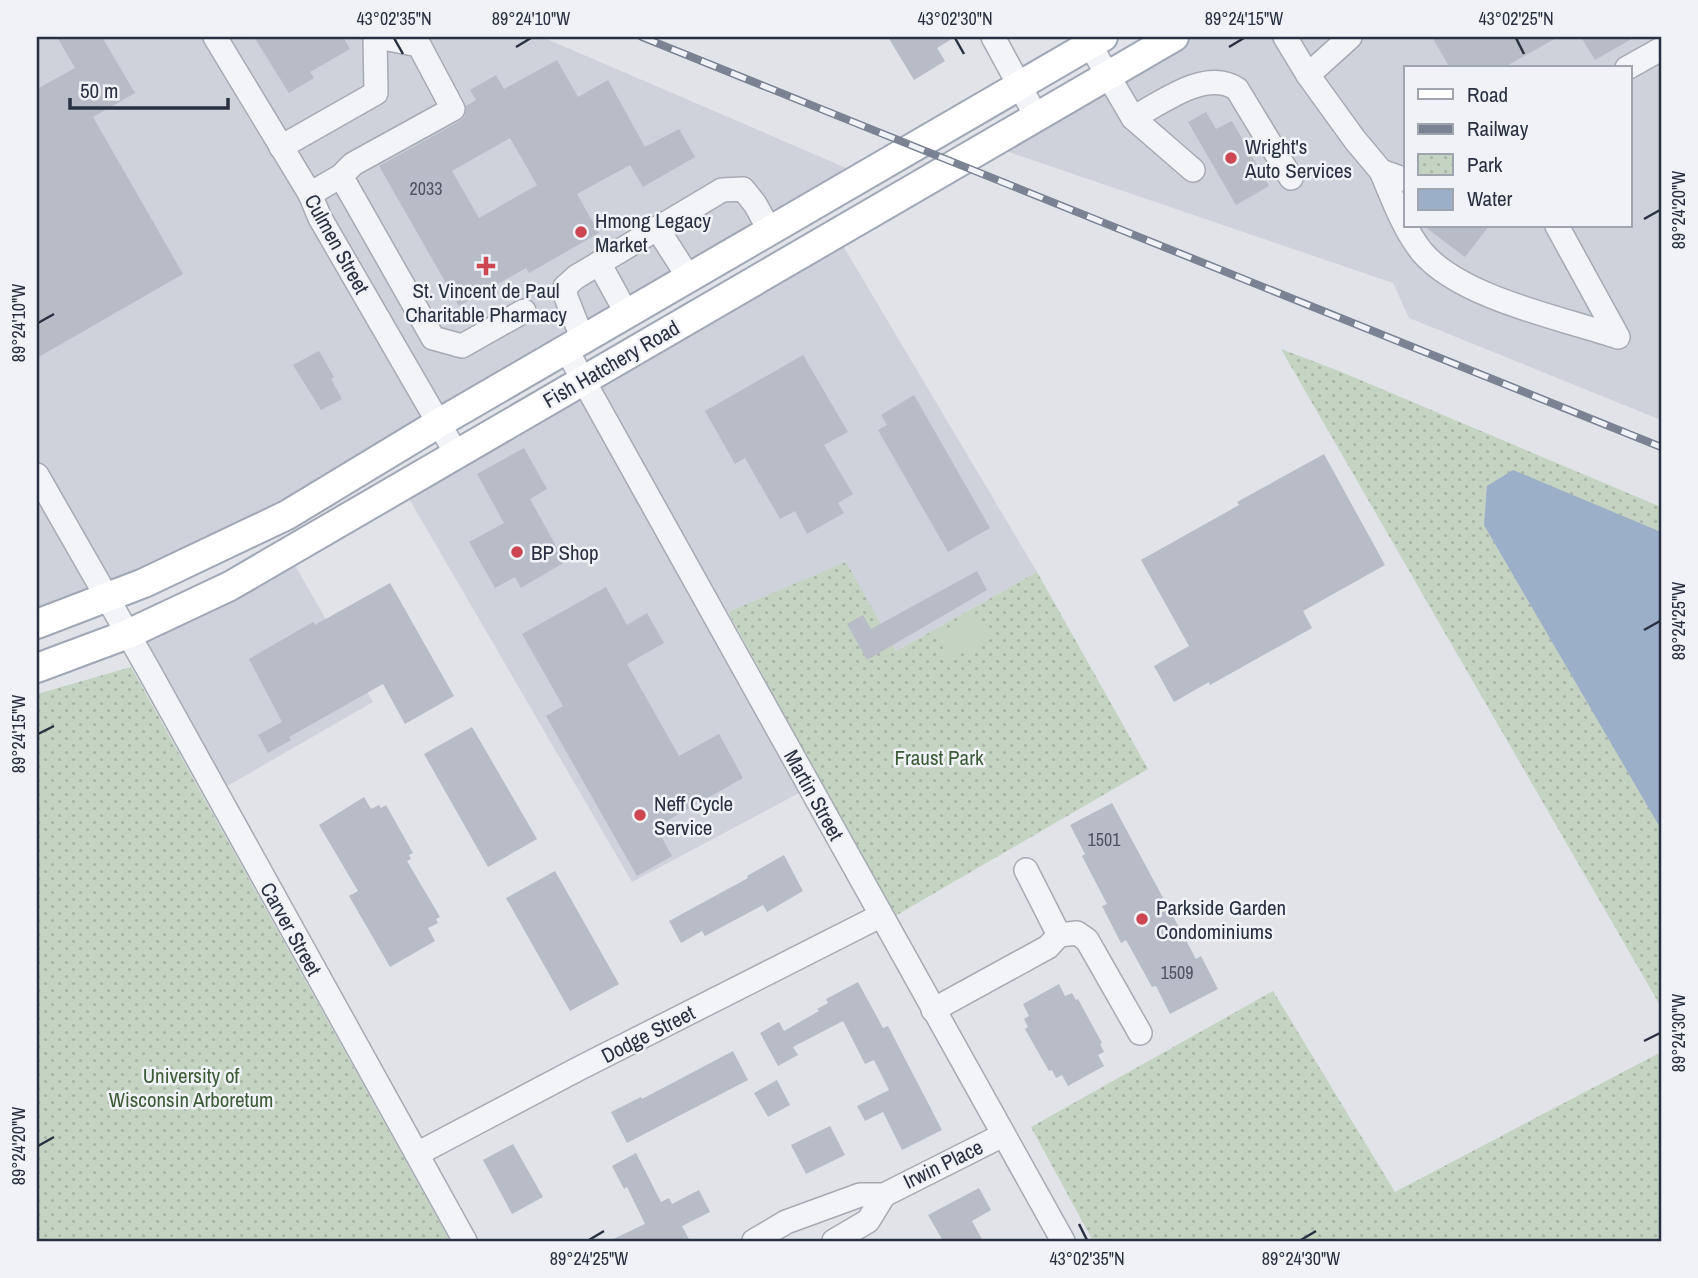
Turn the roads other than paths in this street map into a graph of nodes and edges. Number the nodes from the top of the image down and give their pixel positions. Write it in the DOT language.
graph roads {
  1 [pos="215,37"];
  2 [pos="376,37"];
  3 [pos="993,37"];
  4 [pos="1174,37"];
  5 [pos="1285,37"];
  6 [pos="1350,37"];
  7 [pos="1097,41"];
  8 [pos="1661,49"];
  9 [pos="1631,66"];
  10 [pos="1107,75"];
  11 [pos="1308,75"];
  12 [pos="1020,86"];
  13 [pos="1037,116"];
  14 [pos="1133,118"];
  15 [pos="281,147"];
  16 [pos="1193,170"];
  17 [pos="1381,171"];
  18 [pos="341,176"];
  19 [pos="1291,178"];
  20 [pos="1404,179"];
  21 [pos="310,194"];
  22 [pos="1404,226"];
  23 [pos="1405,228"];
  24 [pos="1558,228"];
  25 [pos="657,229"];
  26 [pos="770,231"];
  27 [pos="599,264"];
  28 [pos="689,278"];
  29 [pos="524,312"];
  30 [pos="627,314"];
  31 [pos="433,338"];
  32 [pos="574,344"];
  33 [pos="400,356"];
  34 [pos="584,380"];
  35 [pos="439,423"];
  36 [pos="456,453"];
  37 [pos="37,475"];
  38 [pos="118,616"];
  39 [pos="37,624"];
  40 [pos="37,668"];
  41 [pos="1026,870"];
  42 [pos="880,916"];
  43 [pos="1059,935"];
  44 [pos="933,1010"];
  45 [pos="1140,1033"];
  46 [pos="1003,1135"];
  47 [pos="417,1154"];
  48 [pos="884,1195"];
  49 [pos="465,1241"];
  50 [pos="754,1241"];
  51 [pos="834,1241"];
  52 [pos="1063,1241"];
  1 -- 15 [label="street, Culmen Street"];
  2 -- 15 [label="street"];
  2 -- 18 [label="street"];
  3 -- 12 [label="street"];
  4 -- 10 [label="main road, Fish Hatchery Road"];
  5 -- 11 [label="street"];
  6 -- 11 [label="street"];
  7 -- 10 [label="street"];
  7 -- 12 [label="main road, Fish Hatchery Road"];
  8 -- 9 [label="street"];
  10 -- 13 [label="main road, Fish Hatchery Road"];
  10 -- 14 [label="street"];
  11 -- 17 [label="street"];
  12 -- 13 [label="street"];
  12 -- 26 [label="main road, Fish Hatchery Road"];
  13 -- 34 [label="main road, Fish Hatchery Road"];
  14 -- 16 [label="street"];
  14 -- 19 [label="street"];
  15 -- 21 [label="street, Culmen Street"];
  17 -- 20 [label="street"];
  17 -- 22 [label="street"];
  18 -- 21 [label="street"];
  18 -- 31 [label="street"];
  21 -- 33 [label="street, Culmen Street"];
  23 -- 24 [label="street"];
  25 -- 26 [label="street"];
  25 -- 27 [label="street"];
  25 -- 28 [label="street"];
  26 -- 28 [label="main road, Fish Hatchery Road"];
  27 -- 30 [label="street"];
  27 -- 32 [label="street, Martin Street"];
  28 -- 30 [label="main road, Fish Hatchery Road"];
  29 -- 31 [label="street"];
  30 -- 32 [label="main road, Fish Hatchery Road"];
  31 -- 33 [label="street"];
  32 -- 34 [label="street, Martin Street"];
  32 -- 35 [label="main road, Fish Hatchery Road"];
  33 -- 35 [label="street, Culmen Street"];
  34 -- 36 [label="main road, Fish Hatchery Road"];
  34 -- 42 [label="street, Martin Street"];
  35 -- 36 [label="street, Culmen Street"];
  35 -- 38 [label="main road, Fish Hatchery Road"];
  36 -- 38 [label="main road, Fish Hatchery Road"];
  37 -- 38 [label="street, Carver Street"];
  38 -- 39 [label="main road, Fish Hatchery Road"];
  38 -- 40 [label="main road, Fish Hatchery Road"];
  38 -- 47 [label="street, Carver Street"];
  41 -- 43 [label="street"];
  42 -- 44 [label="street, Martin Street"];
  42 -- 47 [label="street, Dodge Street"];
  43 -- 44 [label="street"];
  43 -- 45 [label="street"];
  44 -- 46 [label="street, Martin Street"];
  46 -- 48 [label="street, Irwin Place"];
  46 -- 52 [label="street, Martin Street"];
  47 -- 49 [label="street, Carver Street"];
  48 -- 50 [label="street, Irwin Place"];
  48 -- 51 [label="street, Irwin Place"];
}
